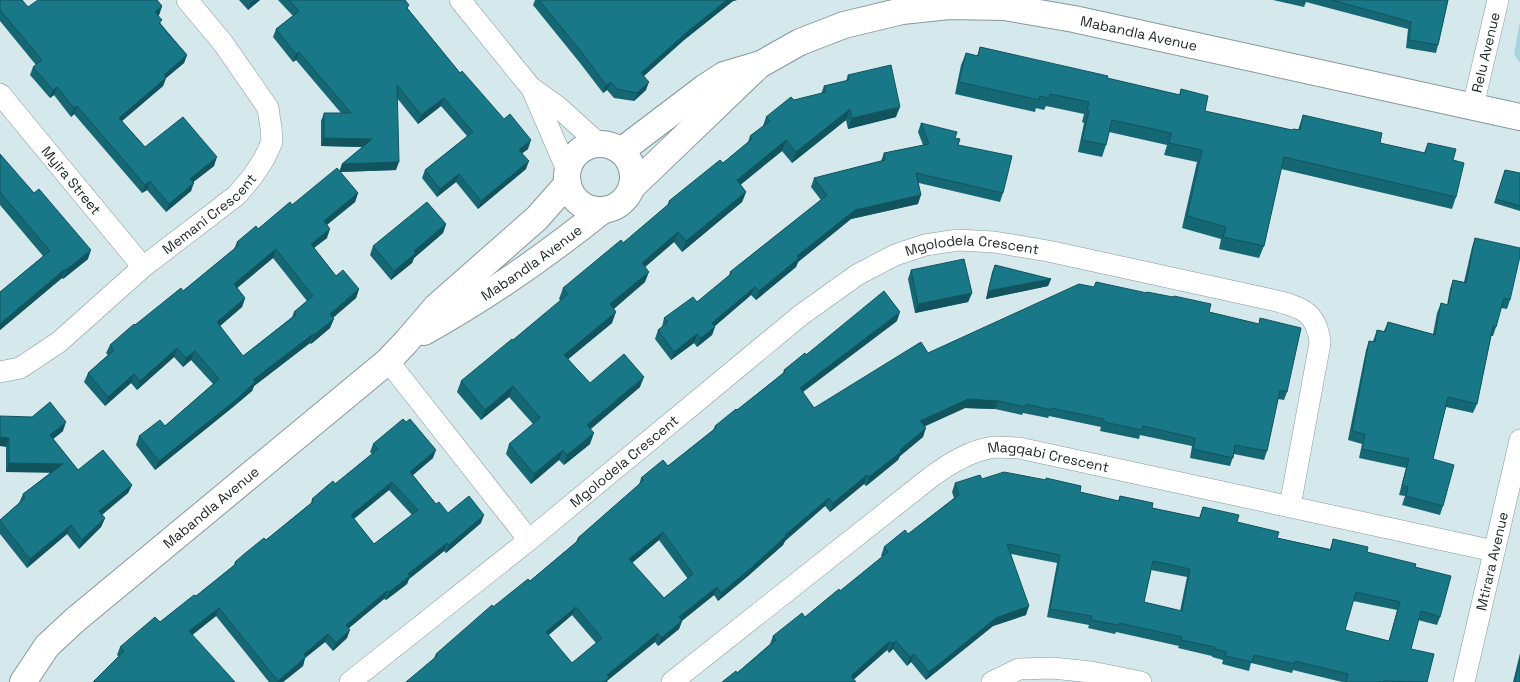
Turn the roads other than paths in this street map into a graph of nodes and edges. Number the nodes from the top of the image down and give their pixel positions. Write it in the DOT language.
graph roads {
  1 [pos="188,0"];
  2 [pos="1498,0"];
  3 [pos="470,4"];
  4 [pos="761,64"];
  5 [pos="532,89"];
  6 [pos="0,94"];
  7 [pos="1473,106"];
  8 [pos="1520,117"];
  9 [pos="610,148"];
  10 [pos="568,178"];
  11 [pos="633,186"];
  12 [pos="603,210"];
  13 [pos="143,267"];
  14 [pos="406,342"];
  15 [pos="388,361"];
  16 [pos="0,372"];
  17 [pos="1520,440"];
  18 [pos="1290,506"];
  19 [pos="529,540"];
  20 [pos="1494,551"];
  21 [pos="23,682"];
  22 [pos="350,682"];
  23 [pos="672,682"];
  24 [pos="992,682"];
  25 [pos="1141,682"];
  26 [pos="1464,682"];
  1 -- 13 [label="street, Memani Crescent"];
  2 -- 7 [label="street, Relu Avenue"];
  3 -- 5 [label="street"];
  4 -- 7 [label="street, Mabandla Avenue"];
  4 -- 9 [label="street, Mabandla Avenue"];
  4 -- 11 [label="street, Mabandla Avenue"];
  5 -- 9 [label="street"];
  5 -- 10 [label="street"];
  6 -- 13 [label="street, Myira Street"];
  7 -- 8 [label="street, Mabandla Avenue"];
  9 -- 10 [label="street"];
  9 -- 11 [label="street"];
  10 -- 12 [label="street"];
  10 -- 14 [label="street, Mabandla Avenue"];
  11 -- 12 [label="street"];
  12 -- 14 [label="street, Mabandla Avenue"];
  13 -- 16 [label="street, Memani Crescent"];
  14 -- 15 [label="street, Mabandla Avenue"];
  15 -- 19 [label="street"];
  15 -- 21 [label="street, Mabandla Avenue"];
  17 -- 20 [label="street, Mtirara Avenue"];
  18 -- 19 [label="street, Mgolodela Crescent"];
  18 -- 20 [label="street, Magqabi Crescent"];
  18 -- 23 [label="street, Magqabi Crescent"];
  19 -- 22 [label="street, Mgolodela Crescent"];
  20 -- 26 [label="street, Mtirara Avenue"];
  24 -- 25 [label="street"];
}
